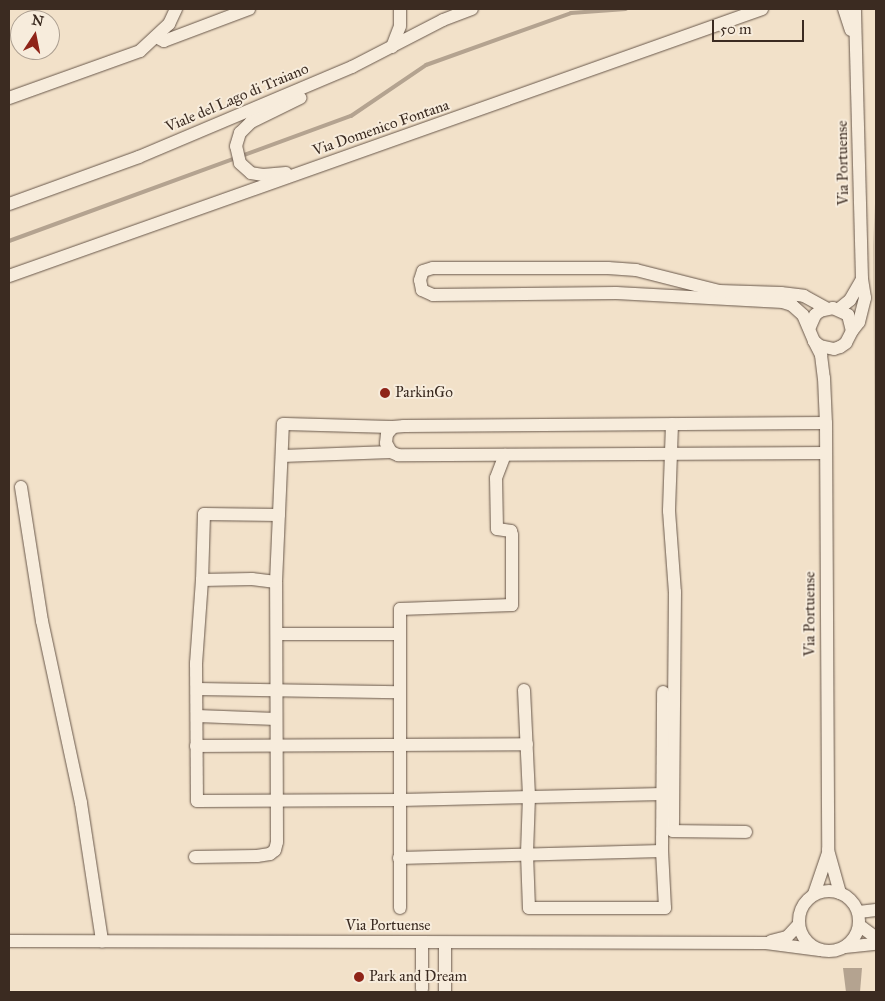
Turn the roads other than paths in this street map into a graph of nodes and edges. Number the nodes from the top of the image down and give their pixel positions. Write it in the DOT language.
graph roads {
  1 [pos="176,9"];
  2 [pos="249,9"];
  3 [pos="400,9"];
  4 [pos="472,9"];
  5 [pos="762,9"];
  6 [pos="844,9"];
  7 [pos="855,9"];
  8 [pos="156,37"];
  9 [pos="856,46"];
  10 [pos="392,47"];
  11 [pos="352,67"];
  12 [pos="9,98"];
  13 [pos="337,160"];
  14 [pos="9,204"];
  15 [pos="9,276"];
  16 [pos="862,279"];
  17 [pos="832,309"];
  18 [pos="810,327"];
  19 [pos="852,331"];
  20 [pos="814,341"];
  21 [pos="834,349"];
  22 [pos="824,378"];
  23 [pos="826,423"];
  24 [pos="672,424"];
  25 [pos="393,427"];
  26 [pos="391,452"];
  27 [pos="826,453"];
  28 [pos="671,454"];
  29 [pos="505,455"];
  30 [pos="282,456"];
  31 [pos="21,487"];
  32 [pos="279,515"];
  33 [pos="202,580"];
  34 [pos="276,582"];
  35 [pos="278,634"];
  36 [pos="399,634"];
  37 [pos="197,689"];
  38 [pos="278,689"];
  39 [pos="524,690"];
  40 [pos="399,692"];
  41 [pos="663,692"];
  42 [pos="197,716"];
  43 [pos="276,719"];
  44 [pos="527,744"];
  45 [pos="196,746"];
  46 [pos="277,746"];
  47 [pos="400,746"];
  48 [pos="663,794"];
  49 [pos="529,796"];
  50 [pos="400,800"];
  51 [pos="276,801"];
  52 [pos="746,832"];
  53 [pos="828,850"];
  54 [pos="662,851"];
  55 [pos="527,854"];
  56 [pos="195,857"];
  57 [pos="399,858"];
  58 [pos="840,893"];
  59 [pos="814,894"];
  60 [pos="400,908"];
  61 [pos="876,910"];
  62 [pos="859,918"];
  63 [pos="798,925"];
  64 [pos="876,938"];
  65 [pos="9,941"];
  66 [pos="102,941"];
  67 [pos="422,942"];
  68 [pos="445,942"];
  69 [pos="766,943"];
  70 [pos="876,944"];
  71 [pos="845,947"];
  72 [pos="820,950"];
  73 [pos="422,989"];
  74 [pos="445,992"];
  1 -- 8 [label="street"];
  2 -- 8 [label="street"];
  3 -- 10 [label="street"];
  4 -- 10 [label="street, Viale del Lago di Traiano"];
  5 -- 13 [label="street, Via Domenico Fontana"];
  6 -- 9 [label="street, Via Portuense"];
  7 -- 9 [label="street, Via Portuense"];
  8 -- 12 [label="street"];
  9 -- 16 [label="street, Via Portuense"];
  10 -- 11 [label="street, Viale del Lago di Traiano"];
  11 -- 13 [label="street"];
  11 -- 14 [label="street, Viale del Lago di Traiano"];
  13 -- 15 [label="street, Via Domenico Fontana"];
  16 -- 17 [label="street"];
  16 -- 19 [label="street, Via Portuense"];
  17 -- 18 [label="street"];
  17 -- 18 [label="street"];
  17 -- 19 [label="street"];
  18 -- 20 [label="street"];
  19 -- 21 [label="street"];
  20 -- 21 [label="street"];
  20 -- 22 [label="street, Via Portuense"];
  21 -- 22 [label="street, Via Portuense"];
  22 -- 23 [label="street, Via Portuense"];
  23 -- 24 [label="street"];
  23 -- 27 [label="street, Via Portuense"];
  24 -- 25 [label="street"];
  24 -- 28 [label="street"];
  25 -- 26 [label="street"];
  25 -- 30 [label="street"];
  26 -- 29 [label="street"];
  26 -- 30 [label="street"];
  27 -- 28 [label="street"];
  27 -- 53 [label="street, Via Portuense"];
  28 -- 29 [label="street"];
  28 -- 52 [label="street"];
  29 -- 36 [label="street"];
  30 -- 32 [label="street"];
  31 -- 66 [label="street"];
  32 -- 33 [label="street"];
  32 -- 34 [label="street"];
  33 -- 34 [label="street"];
  33 -- 37 [label="street"];
  34 -- 35 [label="street"];
  35 -- 36 [label="street"];
  35 -- 38 [label="street"];
  36 -- 40 [label="street"];
  37 -- 38 [label="street"];
  37 -- 42 [label="street"];
  38 -- 40 [label="street"];
  38 -- 43 [label="street"];
  39 -- 44 [label="street"];
  40 -- 47 [label="street"];
  41 -- 48 [label="street"];
  42 -- 43 [label="street"];
  42 -- 45 [label="street"];
  43 -- 46 [label="street"];
  44 -- 47 [label="street"];
  44 -- 49 [label="street"];
  45 -- 46 [label="street"];
  45 -- 51 [label="street"];
  46 -- 47 [label="street"];
  46 -- 51 [label="street"];
  47 -- 50 [label="street"];
  48 -- 49 [label="street"];
  48 -- 54 [label="street"];
  49 -- 50 [label="street"];
  49 -- 55 [label="street"];
  50 -- 51 [label="street"];
  50 -- 57 [label="street"];
  51 -- 56 [label="street"];
  53 -- 58 [label="street, Via Portuense"];
  53 -- 59 [label="street, Via Portuense"];
  54 -- 55 [label="street"];
  54 -- 55 [label="street"];
  55 -- 57 [label="street"];
  57 -- 60 [label="street"];
  58 -- 59 [label="street"];
  58 -- 62 [label="street"];
  59 -- 63 [label="street"];
  61 -- 62 [label="street"];
  62 -- 64 [label="street"];
  62 -- 71 [label="street"];
  63 -- 69 [label="street, Via Portuense"];
  63 -- 72 [label="street"];
  65 -- 66 [label="street, Via Portuense"];
  66 -- 67 [label="street, Via Portuense"];
  67 -- 68 [label="street, Via Portuense"];
  67 -- 73 [label="street"];
  68 -- 69 [label="street, Via Portuense"];
  68 -- 74 [label="street"];
  69 -- 72 [label="street, Via Portuense"];
  70 -- 71 [label="street"];
  71 -- 72 [label="street"];
}
